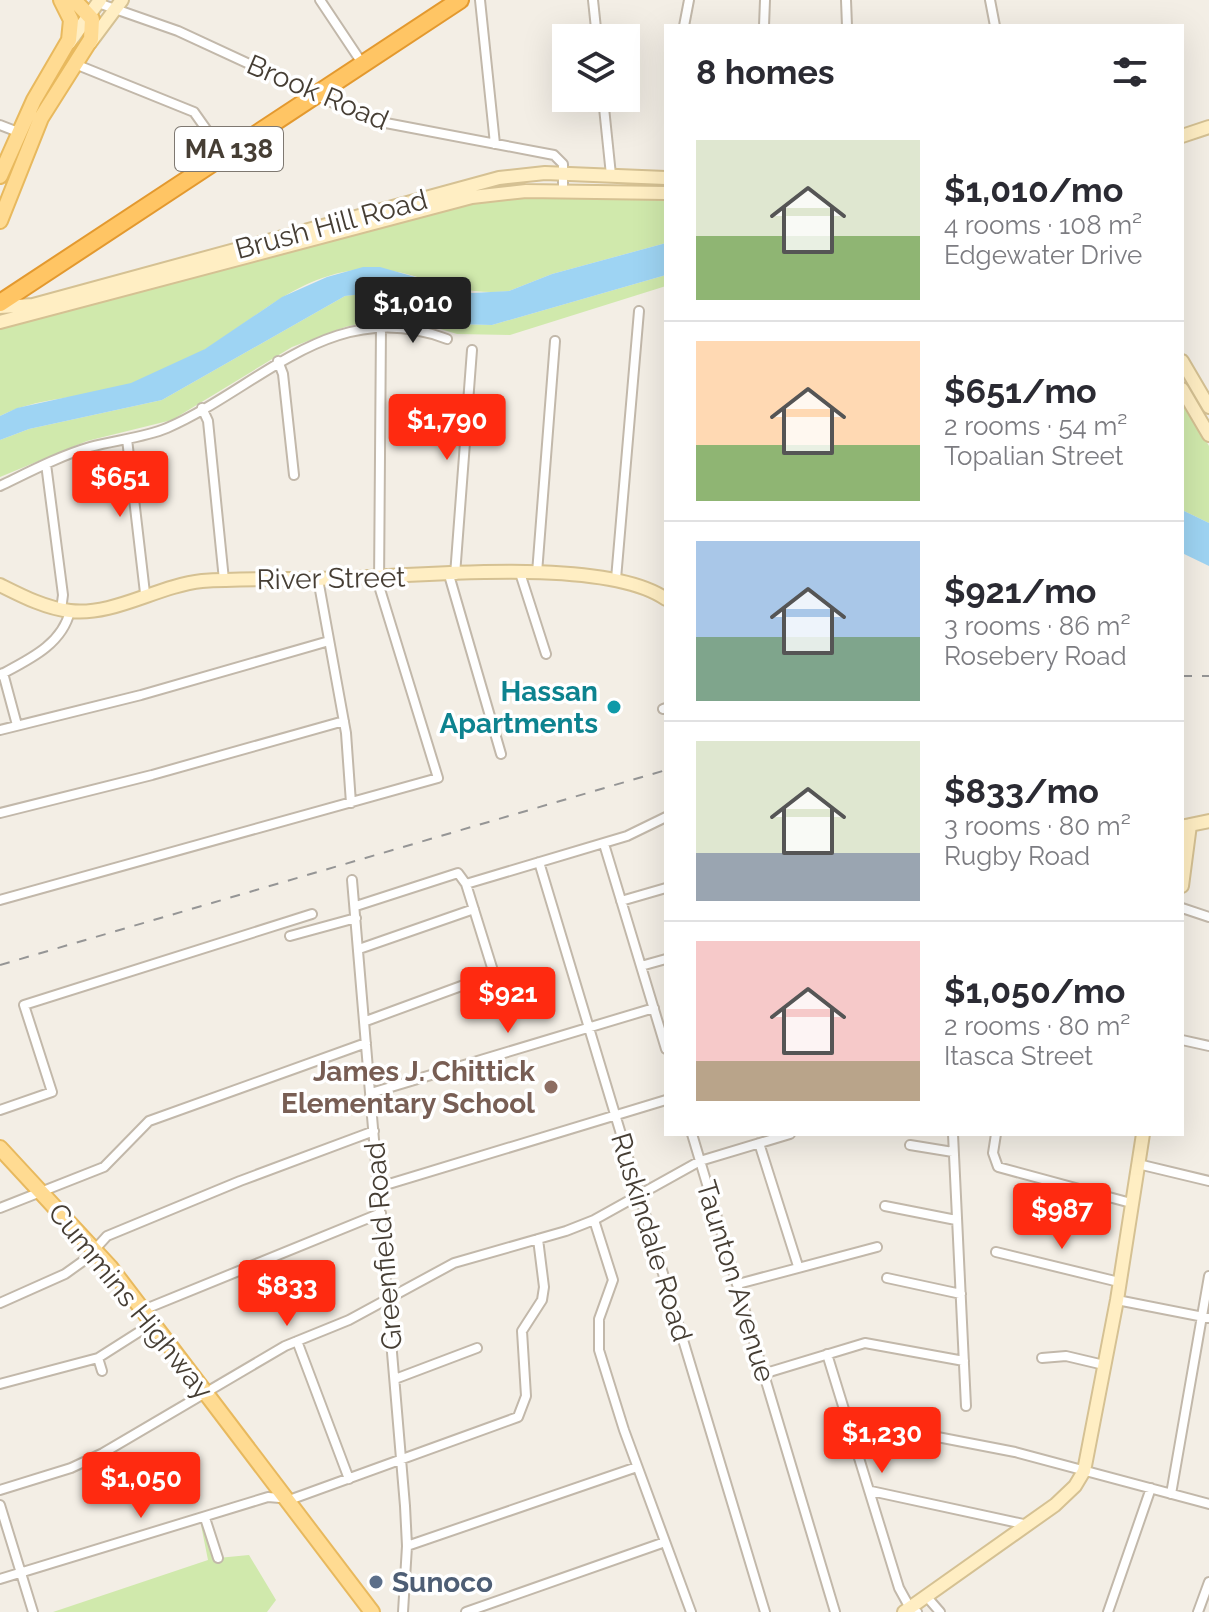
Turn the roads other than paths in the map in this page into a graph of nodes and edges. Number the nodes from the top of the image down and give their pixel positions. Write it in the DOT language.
graph roads {
  1 [pos="61,0"];
  2 [pos="74,0"];
  3 [pos="320,0"];
  4 [pos="460,0"];
  5 [pos="480,0"];
  6 [pos="593,0"];
  7 [pos="689,0"];
  8 [pos="765,0"];
  9 [pos="846,0"];
  10 [pos="990,0"];
  11 [pos="119,4"];
  12 [pos="96,6"];
  13 [pos="596,24"];
  14 [pos="684,24"];
  15 [pos="764,24"];
  16 [pos="847,24"];
  17 [pos="995,24"];
  18 [pos="67,46"];
  19 [pos="86,48"];
  20 [pos="74,63"];
  21 [pos="362,63"];
  22 [pos="313,94"];
  23 [pos="604,112"];
  24 [pos="0,125"];
  25 [pos="1209,127"];
  26 [pos="18,132"];
  27 [pos="1184,135"];
  28 [pos="495,144"];
  29 [pos="223,153"];
  30 [pos="564,173"];
  31 [pos="611,175"];
  32 [pos="0,176"];
  33 [pos="664,178"];
  34 [pos="563,191"];
  35 [pos="664,193"];
  36 [pos="4,204"];
  37 [pos="0,221"];
  38 [pos="323,231"];
  39 [pos="0,305"];
  40 [pos="639,311"];
  41 [pos="0,322"];
  42 [pos="381,327"];
  43 [pos="447,339"];
  44 [pos="555,341"];
  45 [pos="472,350"];
  46 [pos="278,361"];
  47 [pos="1184,364"];
  48 [pos="1184,392"];
  49 [pos="1209,407"];
  50 [pos="202,408"];
  51 [pos="1209,435"];
  52 [pos="127,439"];
  53 [pos="46,464"];
  54 [pos="294,475"];
  55 [pos="0,486"];
  56 [pos="520,573"];
  57 [pos="537,573"];
  58 [pos="452,575"];
  59 [pos="378,577"];
  60 [pos="318,579"];
  61 [pos="616,579"];
  62 [pos="224,580"];
  63 [pos="1,587"];
  64 [pos="145,593"];
  65 [pos="664,598"];
  66 [pos="66,610"];
  67 [pos="329,641"];
  68 [pos="546,654"];
  69 [pos="2,674"];
  70 [pos="344,721"];
  71 [pos="17,725"];
  72 [pos="0,730"];
  73 [pos="501,754"];
  74 [pos="351,803"];
  75 [pos="0,813"];
  76 [pos="664,818"];
  77 [pos="1209,821"];
  78 [pos="1186,826"];
  79 [pos="604,844"];
  80 [pos="1184,856"];
  81 [pos="539,862"];
  82 [pos="352,880"];
  83 [pos="466,884"];
  84 [pos="664,889"];
  85 [pos="0,900"];
  86 [pos="621,901"];
  87 [pos="356,906"];
  88 [pos="474,909"];
  89 [pos="1184,909"];
  90 [pos="312,914"];
  91 [pos="1209,917"];
  92 [pos="356,918"];
  93 [pos="290,936"];
  94 [pos="359,949"];
  95 [pos="664,960"];
  96 [pos="641,966"];
  97 [pos="654,1008"];
  98 [pos="366,1021"];
  99 [pos="588,1028"];
  100 [pos="1184,1040"];
  101 [pos="664,1042"];
  102 [pos="366,1043"];
  103 [pos="1209,1046"];
  104 [pos="371,1093"];
  105 [pos="664,1101"];
  106 [pos="0,1110"];
  107 [pos="615,1115"];
  108 [pos="374,1131"];
  109 [pos="693,1136"];
  110 [pos="783,1136"];
  111 [pos="953,1136"];
  112 [pos="996,1136"];
  113 [pos="1143,1136"];
  114 [pos="759,1143"];
  115 [pos="910,1145"];
  116 [pos="0,1148"];
  117 [pos="953,1152"];
  118 [pos="700,1161"];
  119 [pos="1138,1164"];
  120 [pos="1209,1181"];
  121 [pos="379,1187"];
  122 [pos="44,1192"];
  123 [pos="639,1195"];
  124 [pos="1131,1203"];
  125 [pos="885,1206"];
  126 [pos="0,1208"];
  127 [pos="381,1213"];
  128 [pos="594,1220"];
  129 [pos="956,1220"];
  130 [pos="538,1239"];
  131 [pos="877,1247"];
  132 [pos="95,1249"];
  133 [pos="996,1252"];
  134 [pos="798,1266"];
  135 [pos="1209,1276"];
  136 [pos="887,1278"];
  137 [pos="1119,1282"];
  138 [pos="738,1284"];
  139 [pos="961,1294"];
  140 [pos="387,1299"];
  141 [pos="1117,1300"];
  142 [pos="0,1303"];
  143 [pos="143,1310"];
  144 [pos="1206,1317"];
  145 [pos="153,1323"];
  146 [pos="297,1341"];
  147 [pos="477,1348"];
  148 [pos="827,1354"];
  149 [pos="98,1358"];
  150 [pos="1042,1358"];
  151 [pos="964,1361"];
  152 [pos="1104,1365"];
  153 [pos="102,1371"];
  154 [pos="763,1374"];
  155 [pos="395,1379"];
  156 [pos="0,1384"];
  157 [pos="204,1392"];
  158 [pos="966,1406"];
  159 [pos="927,1435"];
  160 [pos="399,1462"];
  161 [pos="637,1467"];
  162 [pos="1084,1471"];
  163 [pos="349,1479"];
  164 [pos="1151,1488"];
  165 [pos="0,1490"];
  166 [pos="871,1491"];
  167 [pos="1171,1494"];
  168 [pos="285,1499"];
  169 [pos="1209,1504"];
  170 [pos="0,1505"];
  171 [pos="205,1518"];
  172 [pos="1028,1525"];
  173 [pos="665,1542"];
  174 [pos="407,1546"];
  175 [pos="218,1558"];
  176 [pos="22,1573"];
  177 [pos="0,1579"];
  178 [pos="1209,1582"];
  179 [pos="927,1597"];
  180 [pos="911,1611"];
  181 [pos="33,1612"];
  182 [pos="372,1612"];
  183 [pos="403,1612"];
  184 [pos="466,1612"];
  185 [pos="691,1612"];
  186 [pos="765,1612"];
  187 [pos="835,1612"];
  188 [pos="940,1612"];
  189 [pos="1108,1612"];
  190 [pos="1198,1612"];
  1 -- 18 [label="main road"];
  2 -- 12 [label="main road, Brook Road"];
  3 -- 21 [label="street"];
  4 -- 21 [label="highway, MA 138"];
  5 -- 28 [label="street"];
  6 -- 13 [label="street"];
  7 -- 14 [label="street"];
  8 -- 15 [label="street"];
  9 -- 16 [label="street"];
  10 -- 17 [label="street"];
  11 -- 12 [label="street, Brook Road"];
  11 -- 19 [label="main road"];
  11 -- 22 [label="street, Brook Road"];
  12 -- 18 [label="main road"];
  12 -- 19 [label="main road"];
  18 -- 26 [label="main road"];
  19 -- 20 [label="main road"];
  20 -- 29 [label="street"];
  20 -- 36 [label="main road"];
  21 -- 22 [label="highway, MA 138"];
  22 -- 28 [label="street, Brook Road"];
  22 -- 29 [label="highway, MA 138"];
  23 -- 31 [label="street"];
  24 -- 26 [label="street"];
  25 -- 27 [label="main road"];
  26 -- 32 [label="main road"];
  28 -- 30 [label="street, Brook Road"];
  29 -- 39 [label="highway, MA 138"];
  30 -- 31 [label="main road, Brush Hill Road"];
  30 -- 34 [label="street"];
  30 -- 38 [label="main road, Brush Hill Road"];
  31 -- 33 [label="main road, Brush Hill Road"];
  34 -- 35 [label="main road, Brush Hill Road"];
  34 -- 38 [label="main road, Brush Hill Road"];
  36 -- 37 [label="main road"];
  38 -- 39 [label="main road, Brush Hill Road"];
  38 -- 41 [label="main road, Brush Hill Road"];
  40 -- 61 [label="street"];
  42 -- 43 [label="street"];
  42 -- 46 [label="street"];
  42 -- 59 [label="street"];
  44 -- 57 [label="street"];
  45 -- 58 [label="street"];
  46 -- 50 [label="street"];
  46 -- 54 [label="street"];
  47 -- 49 [label="main road"];
  48 -- 51 [label="main road"];
  50 -- 52 [label="street"];
  50 -- 62 [label="street"];
  52 -- 53 [label="street"];
  52 -- 64 [label="street"];
  53 -- 55 [label="street"];
  53 -- 66 [label="street"];
  56 -- 57 [label="main road, River Street"];
  56 -- 58 [label="main road, River Street"];
  56 -- 68 [label="street"];
  57 -- 61 [label="main road, River Street"];
  58 -- 59 [label="main road, River Street"];
  58 -- 73 [label="street"];
  59 -- 60 [label="main road, River Street"];
  59 -- 74 [label="street"];
  60 -- 62 [label="main road, River Street"];
  60 -- 67 [label="street"];
  61 -- 65 [label="main road, River Street"];
  62 -- 64 [label="main road, River Street"];
  63 -- 66 [label="main road, River Street"];
  64 -- 66 [label="main road, River Street"];
  66 -- 69 [label="street"];
  67 -- 70 [label="street"];
  67 -- 71 [label="street"];
  69 -- 71 [label="street"];
  70 -- 74 [label="street"];
  70 -- 75 [label="street"];
  71 -- 72 [label="street"];
  74 -- 85 [label="street"];
  76 -- 79 [label="street"];
  77 -- 78 [label="main road"];
  78 -- 80 [label="main road"];
  79 -- 81 [label="street"];
  79 -- 86 [label="street"];
  81 -- 83 [label="street"];
  81 -- 99 [label="street, Ruskindale Road"];
  82 -- 87 [label="street, Greenfield Road"];
  83 -- 87 [label="street"];
  83 -- 88 [label="street"];
  84 -- 86 [label="street"];
  86 -- 96 [label="street"];
  87 -- 92 [label="street, Greenfield Road"];
  88 -- 94 [label="street"];
  88 -- 98 [label="street"];
  89 -- 91 [label="street"];
  90 -- 106 [label="street"];
  92 -- 93 [label="street"];
  92 -- 94 [label="street, Greenfield Road"];
  94 -- 98 [label="street, Greenfield Road"];
  95 -- 96 [label="street"];
  96 -- 97 [label="street"];
  97 -- 99 [label="street"];
  97 -- 101 [label="street"];
  98 -- 102 [label="street, Greenfield Road"];
  99 -- 104 [label="street"];
  99 -- 107 [label="street, Ruskindale Road"];
  100 -- 103 [label="street"];
  102 -- 104 [label="street, Greenfield Road"];
  102 -- 122 [label="street"];
  104 -- 108 [label="street, Greenfield Road"];
  105 -- 107 [label="street"];
  107 -- 121 [label="street"];
  107 -- 123 [label="street, Ruskindale Road"];
  108 -- 121 [label="street, Greenfield Road"];
  108 -- 132 [label="street"];
  109 -- 118 [label="street, Taunton Avenue"];
  110 -- 114 [label="street"];
  111 -- 117 [label="street"];
  112 -- 124 [label="street"];
  113 -- 119 [label="main road"];
  114 -- 118 [label="street"];
  114 -- 134 [label="street"];
  115 -- 117 [label="street"];
  116 -- 122 [label="main road, Cummins Highway"];
  117 -- 129 [label="street"];
  118 -- 123 [label="street"];
  118 -- 138 [label="street, Taunton Avenue"];
  119 -- 120 [label="street"];
  119 -- 124 [label="main road"];
  121 -- 127 [label="street, Greenfield Road"];
  122 -- 126 [label="street"];
  122 -- 132 [label="main road, Cummins Highway"];
  123 -- 128 [label="street"];
  123 -- 186 [label="street, Ruskindale Road"];
  124 -- 137 [label="main road"];
  125 -- 129 [label="street"];
  127 -- 140 [label="street, Greenfield Road"];
  127 -- 143 [label="street"];
  128 -- 130 [label="street"];
  128 -- 161 [label="street"];
  129 -- 139 [label="street"];
  130 -- 140 [label="street"];
  130 -- 160 [label="street"];
  131 -- 134 [label="street"];
  132 -- 142 [label="street"];
  132 -- 143 [label="main road, Cummins Highway"];
  133 -- 137 [label="street"];
  134 -- 138 [label="street"];
  135 -- 144 [label="street"];
  136 -- 139 [label="street"];
  137 -- 141 [label="main road"];
  138 -- 154 [label="street, Taunton Avenue"];
  139 -- 151 [label="street"];
  140 -- 146 [label="street"];
  140 -- 155 [label="street, Greenfield Road"];
  141 -- 144 [label="street"];
  141 -- 152 [label="main road"];
  143 -- 145 [label="main road, Cummins Highway"];
  144 -- 167 [label="street"];
  145 -- 149 [label="street"];
  145 -- 157 [label="main road, Cummins Highway"];
  146 -- 157 [label="street"];
  146 -- 163 [label="street"];
  147 -- 155 [label="street"];
  148 -- 151 [label="street"];
  148 -- 154 [label="street"];
  148 -- 166 [label="street"];
  149 -- 153 [label="street"];
  149 -- 156 [label="street"];
  150 -- 152 [label="street"];
  151 -- 158 [label="street"];
  152 -- 162 [label="main road"];
  154 -- 187 [label="street, Taunton Avenue"];
  155 -- 160 [label="street, Greenfield Road"];
  157 -- 165 [label="street"];
  157 -- 168 [label="main road, Cummins Highway"];
  159 -- 162 [label="street"];
  160 -- 163 [label="street"];
  160 -- 174 [label="street, Greenfield Road"];
  161 -- 173 [label="street"];
  161 -- 174 [label="street"];
  162 -- 164 [label="street"];
  162 -- 172 [label="main road"];
  163 -- 168 [label="street"];
  164 -- 167 [label="street"];
  164 -- 189 [label="street"];
  166 -- 172 [label="street"];
  166 -- 180 [label="street"];
  167 -- 169 [label="street"];
  168 -- 171 [label="street"];
  168 -- 182 [label="main road, Cummins Highway"];
  170 -- 176 [label="street"];
  171 -- 175 [label="street"];
  171 -- 176 [label="street"];
  172 -- 179 [label="main road"];
  173 -- 184 [label="street"];
  173 -- 185 [label="street"];
  174 -- 183 [label="street, Greenfield Road"];
  176 -- 177 [label="street"];
  176 -- 181 [label="street"];
  178 -- 190 [label="street"];
  179 -- 180 [label="main road"];
  179 -- 188 [label="street"];
}
